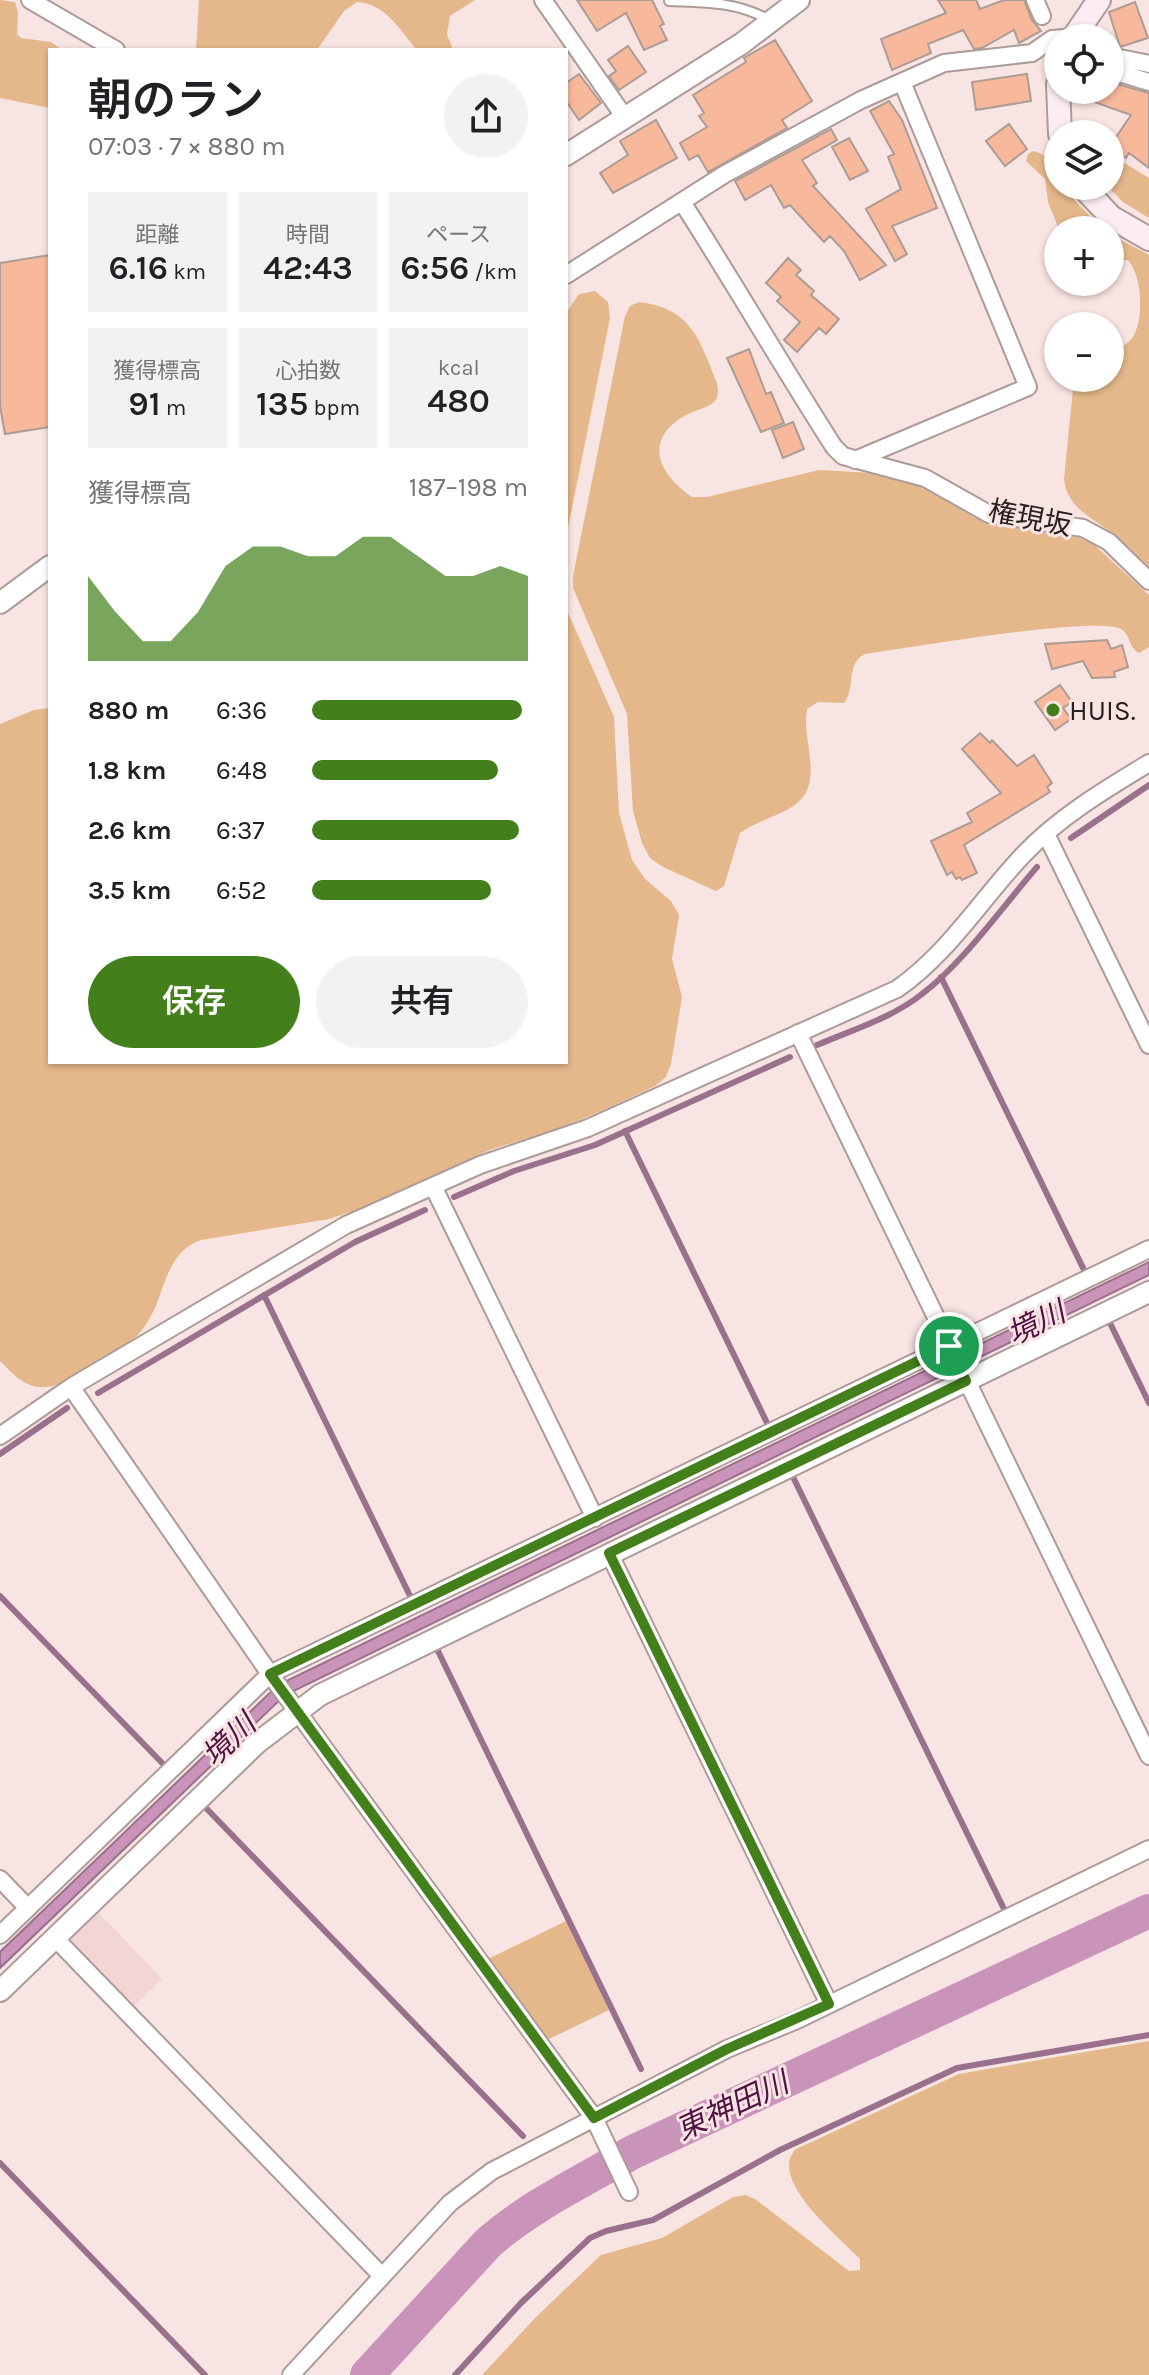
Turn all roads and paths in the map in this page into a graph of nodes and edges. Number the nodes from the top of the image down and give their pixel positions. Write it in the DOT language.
graph roads {
  1 [pos="30,0"];
  2 [pos="543,0"];
  3 [pos="799,0"];
  4 [pos="1035,0"];
  5 [pos="1099,0"];
  6 [pos="669,1"];
  7 [pos="1042,16"];
  8 [pos="772,21"];
  9 [pos="1083,24"];
  10 [pos="1044,45"];
  11 [pos="113,48"];
  12 [pos="1124,59"];
  13 [pos="1149,64"];
  14 [pos="1124,74"];
  15 [pos="902,82"];
  16 [pos="1149,82"];
  17 [pos="626,119"];
  18 [pos="568,154"];
  19 [pos="1095,200"];
  20 [pos="682,202"];
  21 [pos="1149,239"];
  22 [pos="568,274"];
  23 [pos="853,460"];
  24 [pos="48,567"];
  25 [pos="1149,581"];
  26 [pos="0,603"];
  27 [pos="1149,763"];
  28 [pos="1046,834"];
  29 [pos="798,1033"];
  30 [pos="1149,1045"];
  31 [pos="433,1186"];
  32 [pos="1149,1249"];
  33 [pos="1149,1292"];
  34 [pos="950,1349"];
  35 [pos="963,1376"];
  36 [pos="71,1387"];
  37 [pos="0,1436"];
  38 [pos="595,1518"];
  39 [pos="609,1553"];
  40 [pos="273,1678"];
  41 [pos="293,1705"];
  42 [pos="1149,1756"];
  43 [pos="1149,1849"];
  44 [pos="0,1879"];
  45 [pos="28,1908"];
  46 [pos="0,1935"];
  47 [pos="55,1938"];
  48 [pos="0,1991"];
  49 [pos="829,2004"];
  50 [pos="597,2123"];
  51 [pos="629,2192"];
  52 [pos="382,2276"];
  53 [pos="291,2375"];
  1 -- 11 [label="street"];
  2 -- 17 [label="street"];
  3 -- 8 [label="street"];
  4 -- 7 [label="street"];
  5 -- 9 [label="main road"];
  6 -- 8 [label="lane"];
  8 -- 17 [label="street"];
  10 -- 15 [label="street"];
  12 -- 13 [label="street"];
  14 -- 16 [label="street"];
  15 -- 20 [label="street"];
  15 -- 23 [label="street"];
  17 -- 18 [label="street"];
  19 -- 21 [label="main road"];
  20 -- 22 [label="street"];
  20 -- 23 [label="street"];
  23 -- 25 [label="street, 権現坂"];
  24 -- 26 [label="street"];
  27 -- 28 [label="street"];
  28 -- 29 [label="street"];
  28 -- 30 [label="street"];
  29 -- 31 [label="street"];
  29 -- 34 [label="street"];
  31 -- 36 [label="street"];
  31 -- 38 [label="street"];
  32 -- 34 [label="street"];
  33 -- 35 [label="street"];
  34 -- 35 [label="street"];
  34 -- 38 [label="street"];
  35 -- 39 [label="street"];
  35 -- 42 [label="street"];
  36 -- 37 [label="street"];
  36 -- 40 [label="street"];
  38 -- 40 [label="street"];
  39 -- 41 [label="street"];
  39 -- 49 [label="street"];
  40 -- 41 [label="street"];
  40 -- 45 [label="street"];
  41 -- 47 [label="street"];
  41 -- 50 [label="street"];
  43 -- 49 [label="street"];
  44 -- 45 [label="street"];
  45 -- 46 [label="street"];
  47 -- 48 [label="street"];
  47 -- 52 [label="street"];
  49 -- 50 [label="street"];
  50 -- 51 [label="street"];
  50 -- 52 [label="street"];
  52 -- 53 [label="street"];
}
